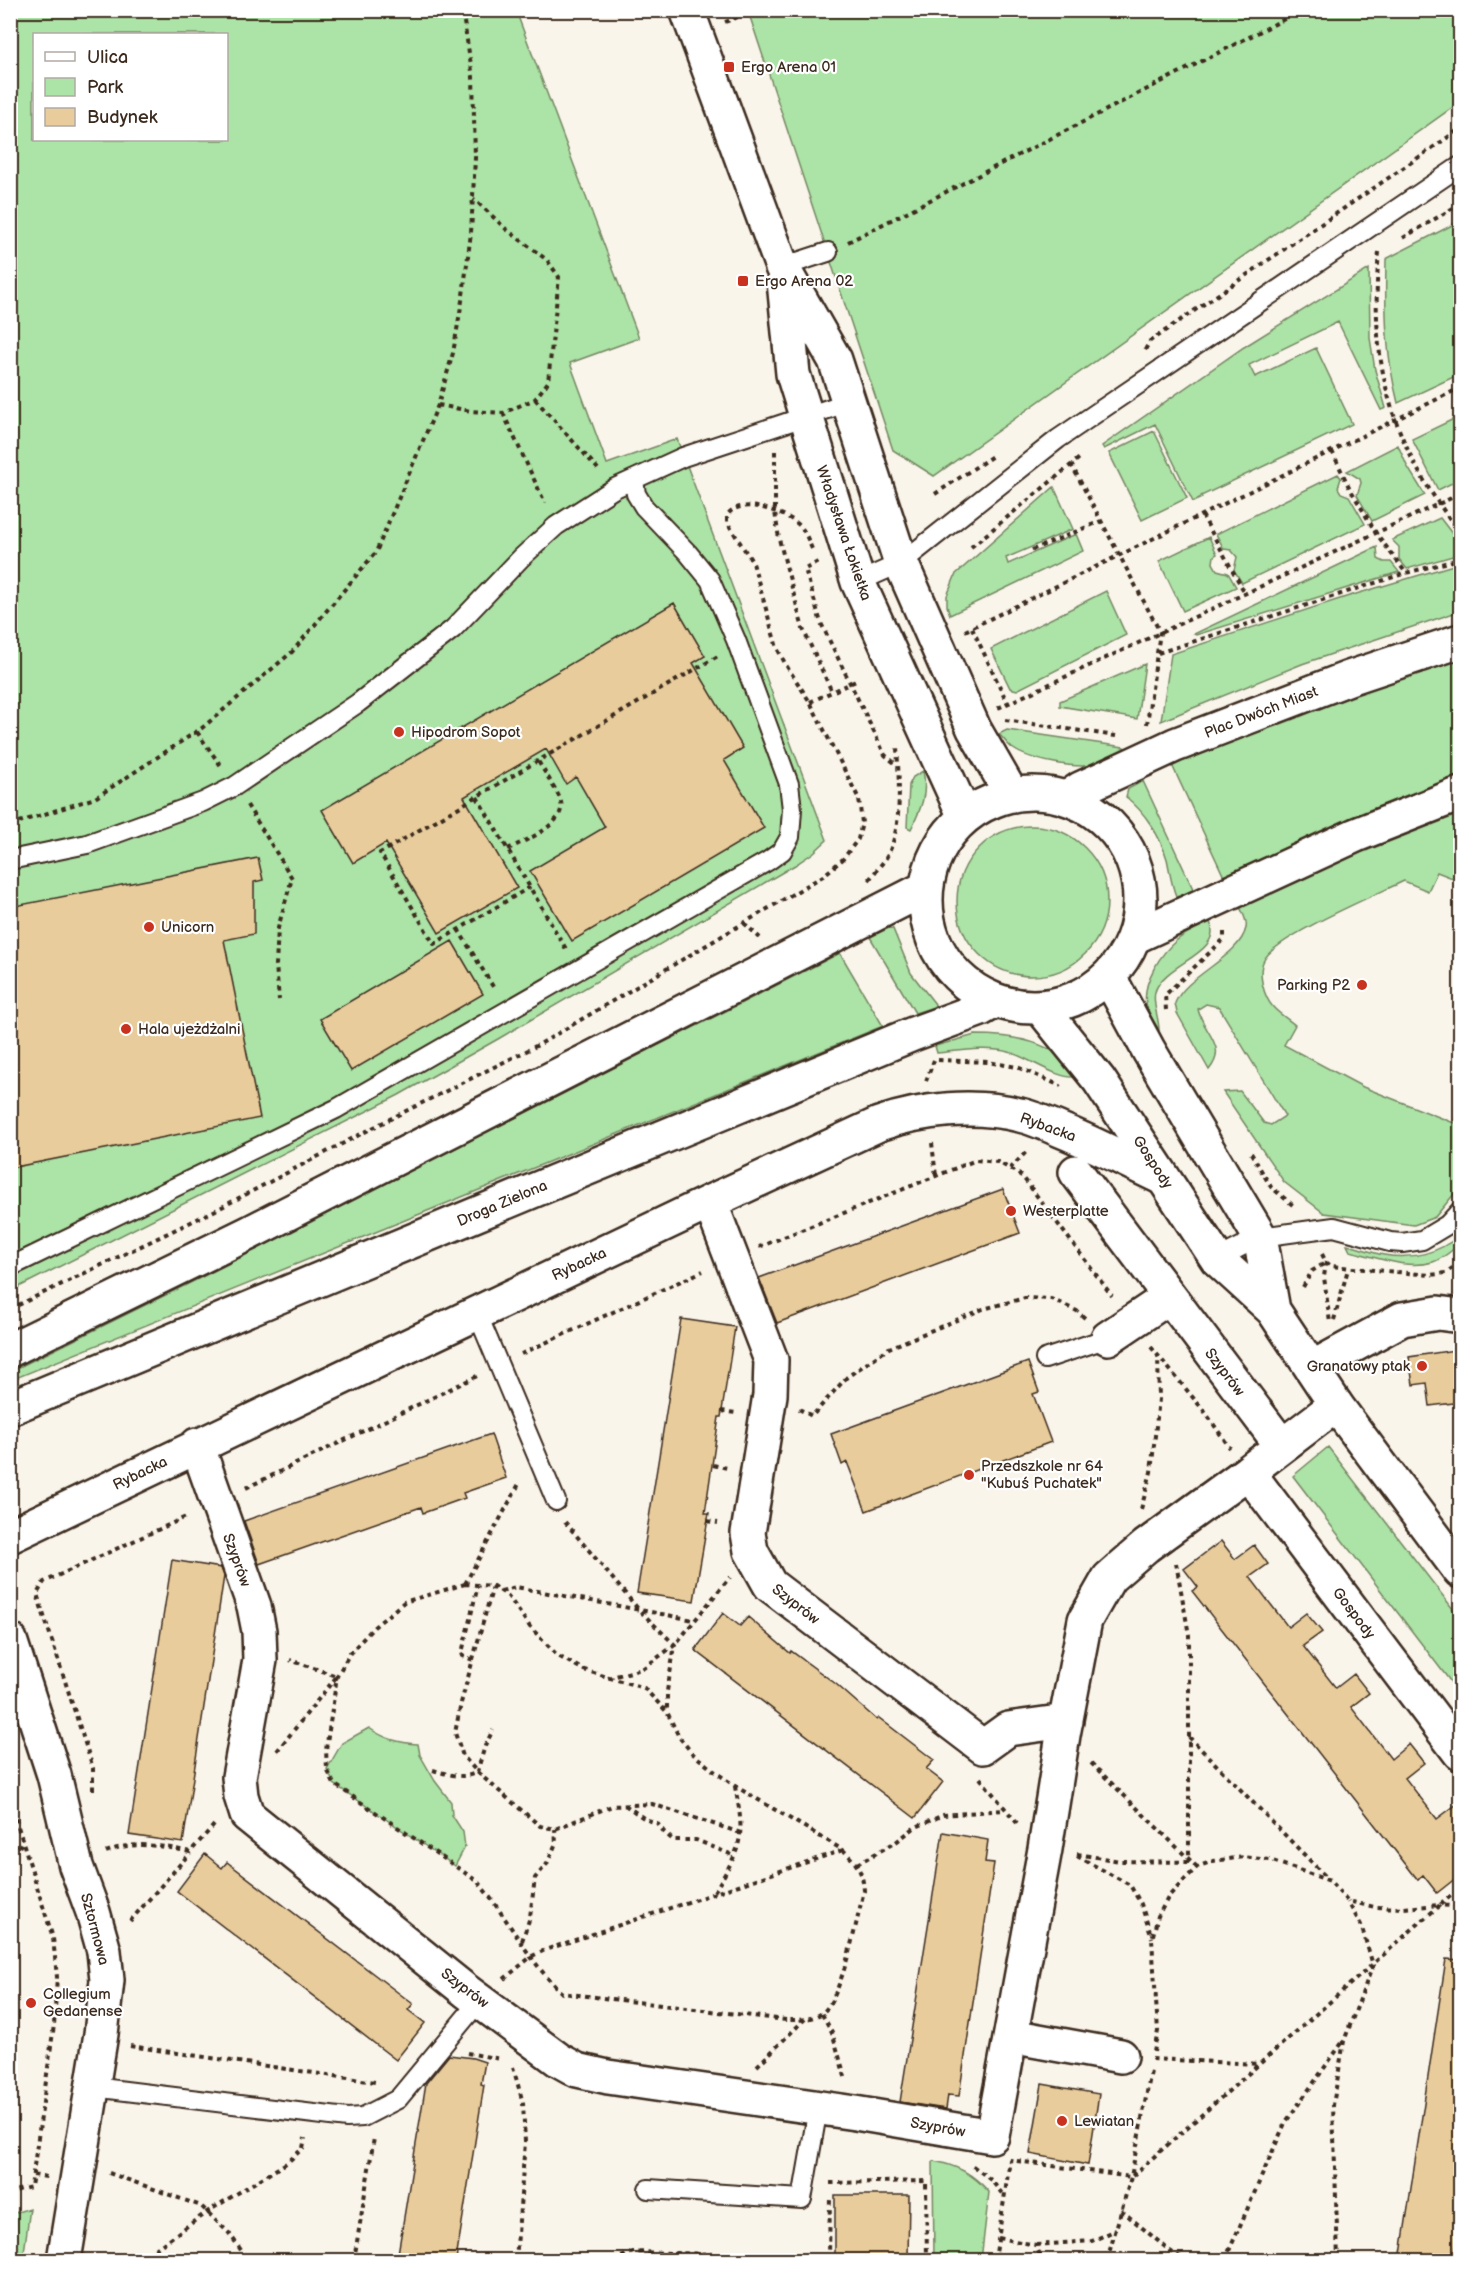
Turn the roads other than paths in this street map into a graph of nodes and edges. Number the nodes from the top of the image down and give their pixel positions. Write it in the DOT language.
graph roads {
  1 [pos="687,10"];
  2 [pos="1461,166"];
  3 [pos="828,252"];
  4 [pos="782,267"];
  5 [pos="849,402"];
  6 [pos="805,416"];
  7 [pos="634,480"];
  8 [pos="901,563"];
  9 [pos="858,582"];
  10 [pos="1461,641"];
  11 [pos="1461,794"];
  12 [pos="1012,795"];
  13 [pos="1067,798"];
  14 [pos="965,817"];
  15 [pos="10,860"];
  16 [pos="926,888"];
  17 [pos="1134,937"];
  18 [pos="1109,977"];
  19 [pos="995,1001"];
  20 [pos="1041,1008"];
  21 [pos="1076,1172"];
  22 [pos="1163,1178"];
  23 [pos="711,1202"];
  24 [pos="1461,1211"];
  25 [pos="1260,1237"];
  26 [pos="1217,1259"];
  27 [pos="10,1268"];
  28 [pos="1169,1297"];
  29 [pos="1273,1310"];
  30 [pos="477,1313"];
  31 [pos="1461,1316"];
  32 [pos="1120,1330"];
  33 [pos="10,1350"];
  34 [pos="1045,1359"];
  35 [pos="1312,1368"];
  36 [pos="1336,1405"];
  37 [pos="10,1408"];
  38 [pos="197,1445"];
  39 [pos="1282,1446"];
  40 [pos="1248,1472"];
  41 [pos="556,1501"];
  42 [pos="10,1536"];
  43 [pos="1461,1570"];
  44 [pos="10,1640"];
  45 [pos="1065,1728"];
  46 [pos="1461,1753"];
  47 [pos="480,2000"];
  48 [pos="1011,2036"];
  49 [pos="1121,2056"];
  50 [pos="93,2087"];
  51 [pos="804,2105"];
  52 [pos="648,2189"];
  53 [pos="64,2260"];
  1 -- 4 [label="street, Władysława Łokietka"];
  2 -- 8 [label="lane"];
  3 -- 4 [label="lane"];
  4 -- 5 [label="street, Władysława Łokietka"];
  4 -- 6 [label="street, Władysława Łokietka"];
  5 -- 6 [label="lane"];
  5 -- 8 [label="street, Władysława Łokietka"];
  6 -- 7 [label="lane"];
  6 -- 9 [label="street, Władysława Łokietka"];
  7 -- 15 [label="lane"];
  7 -- 27 [label="lane"];
  8 -- 9 [label="lane"];
  8 -- 12 [label="street, Władysława Łokietka"];
  9 -- 14 [label="street, Władysława Łokietka"];
  10 -- 13 [label="street, Plac Dwóch Miast"];
  11 -- 17 [label="street"];
  12 -- 13 [label="street"];
  12 -- 14 [label="street"];
  13 -- 17 [label="street"];
  14 -- 16 [label="street"];
  16 -- 19 [label="street"];
  16 -- 33 [label="street"];
  17 -- 18 [label="street"];
  18 -- 20 [label="street"];
  18 -- 25 [label="street, Gospody"];
  19 -- 20 [label="street"];
  19 -- 37 [label="street, Droga Zielona"];
  20 -- 22 [label="street, Gospody"];
  21 -- 28 [label="street, Szyprów"];
  22 -- 23 [label="street, Rybacka"];
  22 -- 26 [label="street, Gospody"];
  23 -- 30 [label="street, Rybacka"];
  23 -- 45 [label="street, Szyprów"];
  24 -- 25 [label="lane"];
  25 -- 26 [label="lane"];
  25 -- 29 [label="street, Gospody"];
  26 -- 29 [label="street, Gospody"];
  28 -- 32 [label="street"];
  28 -- 39 [label="street, Szyprów"];
  29 -- 35 [label="street, Gospody"];
  30 -- 38 [label="street, Rybacka"];
  30 -- 41 [label="lane"];
  31 -- 35 [label="street"];
  32 -- 34 [label="lane"];
  35 -- 36 [label="street, Gospody"];
  36 -- 39 [label="street, Szyprów"];
  36 -- 43 [label="street, Gospody"];
  38 -- 42 [label="street, Rybacka"];
  38 -- 47 [label="street, Szyprów"];
  39 -- 40 [label="street, Szyprów"];
  40 -- 45 [label="street, Szyprów"];
  40 -- 46 [label="street, Gospody"];
  44 -- 50 [label="street, Sztormowa"];
  45 -- 48 [label="street, Szyprów"];
  47 -- 50 [label="lane"];
  47 -- 51 [label="street, Szyprów"];
  48 -- 49 [label="street"];
  48 -- 51 [label="street, Szyprów"];
  50 -- 53 [label="street, Sztormowa"];
  51 -- 52 [label="lane"];
}
